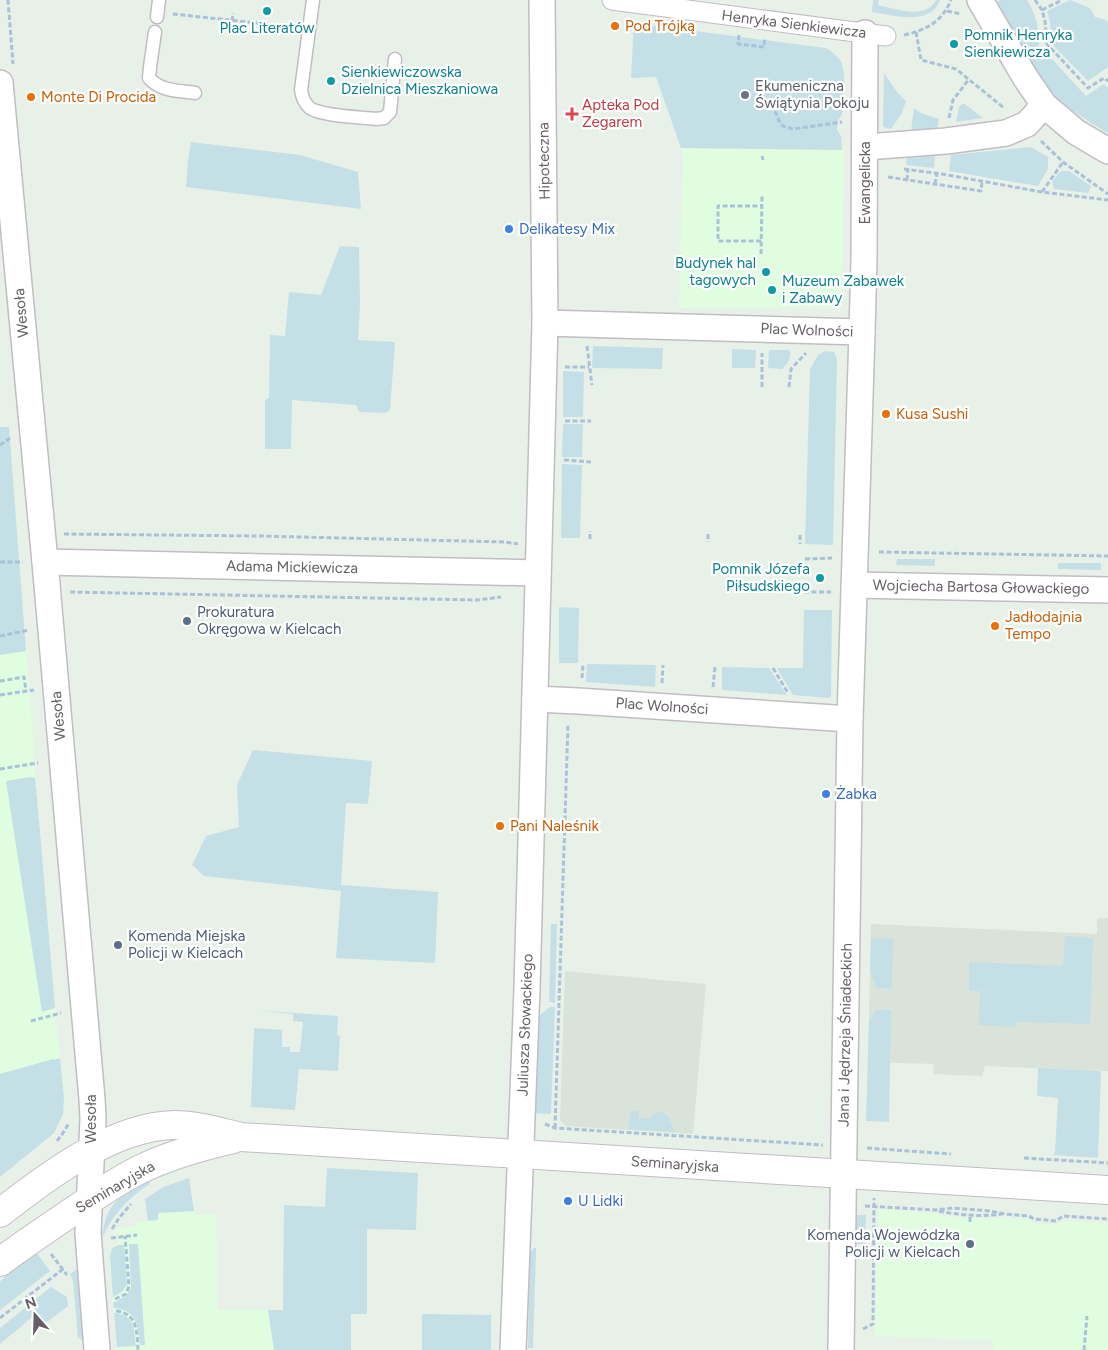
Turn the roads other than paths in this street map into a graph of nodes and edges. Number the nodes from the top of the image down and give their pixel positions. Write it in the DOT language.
graph roads {
  1 [pos="313,0"];
  2 [pos="542,0"];
  3 [pos="612,0"];
  4 [pos="980,0"];
  5 [pos="155,32"];
  6 [pos="876,35"];
  7 [pos="395,59"];
  8 [pos="0,83"];
  9 [pos="196,93"];
  10 [pos="1044,105"];
  11 [pos="866,147"];
  12 [pos="1108,151"];
  13 [pos="5,183"];
  14 [pos="545,323"];
  15 [pos="862,332"];
  16 [pos="35,562"];
  17 [pos="538,573"];
  18 [pos="844,588"];
  19 [pos="1108,590"];
  20 [pos="535,699"];
  21 [pos="850,719"];
  22 [pos="242,1137"];
  23 [pos="92,1150"];
  24 [pos="521,1154"];
  25 [pos="844,1174"];
  26 [pos="1108,1190"];
  27 [pos="90,1200"];
  28 [pos="0,1214"];
  29 [pos="0,1262"];
  30 [pos="849,1341"];
  31 [pos="97,1350"];
  32 [pos="513,1350"];
  1 -- 7 [label="lane"];
  2 -- 14 [label="street, Hipoteczna"];
  3 -- 6 [label="street, Henryka Sienkiewicza"];
  4 -- 10 [label="street"];
  5 -- 9 [label="lane"];
  6 -- 11 [label="street, Ewangelicka"];
  8 -- 13 [label="street, Wesoła"];
  10 -- 11 [label="street"];
  10 -- 12 [label="street"];
  11 -- 15 [label="street, Ewangelicka"];
  13 -- 16 [label="street, Wesoła"];
  14 -- 15 [label="street, Plac Wolności"];
  14 -- 17 [label="street"];
  15 -- 18 [label="street, Plac Wolności"];
  16 -- 17 [label="street, Adama Mickiewicza"];
  16 -- 23 [label="street, Wesoła"];
  17 -- 20 [label="street"];
  18 -- 19 [label="street, Wojciecha Bartosa Głowackiego"];
  18 -- 21 [label="street, Plac Wolności"];
  20 -- 21 [label="street, Plac Wolności"];
  20 -- 24 [label="street, Juliusza Słowackiego"];
  21 -- 25 [label="street, Jana i Jędrzeja Śniadeckich"];
  22 -- 23 [label="street, Seminaryjska"];
  22 -- 24 [label="street, Seminaryjska"];
  22 -- 27 [label="street, Seminaryjska"];
  23 -- 27 [label="street, Wesoła"];
  23 -- 28 [label="street, Seminaryjska"];
  24 -- 25 [label="street, Seminaryjska"];
  24 -- 32 [label="street, Juliusza Słowackiego"];
  25 -- 26 [label="street, Seminaryjska"];
  25 -- 30 [label="street, Jana i Jędrzeja Śniadeckich"];
  27 -- 29 [label="street, Seminaryjska"];
  27 -- 31 [label="street, Wesoła"];
}
